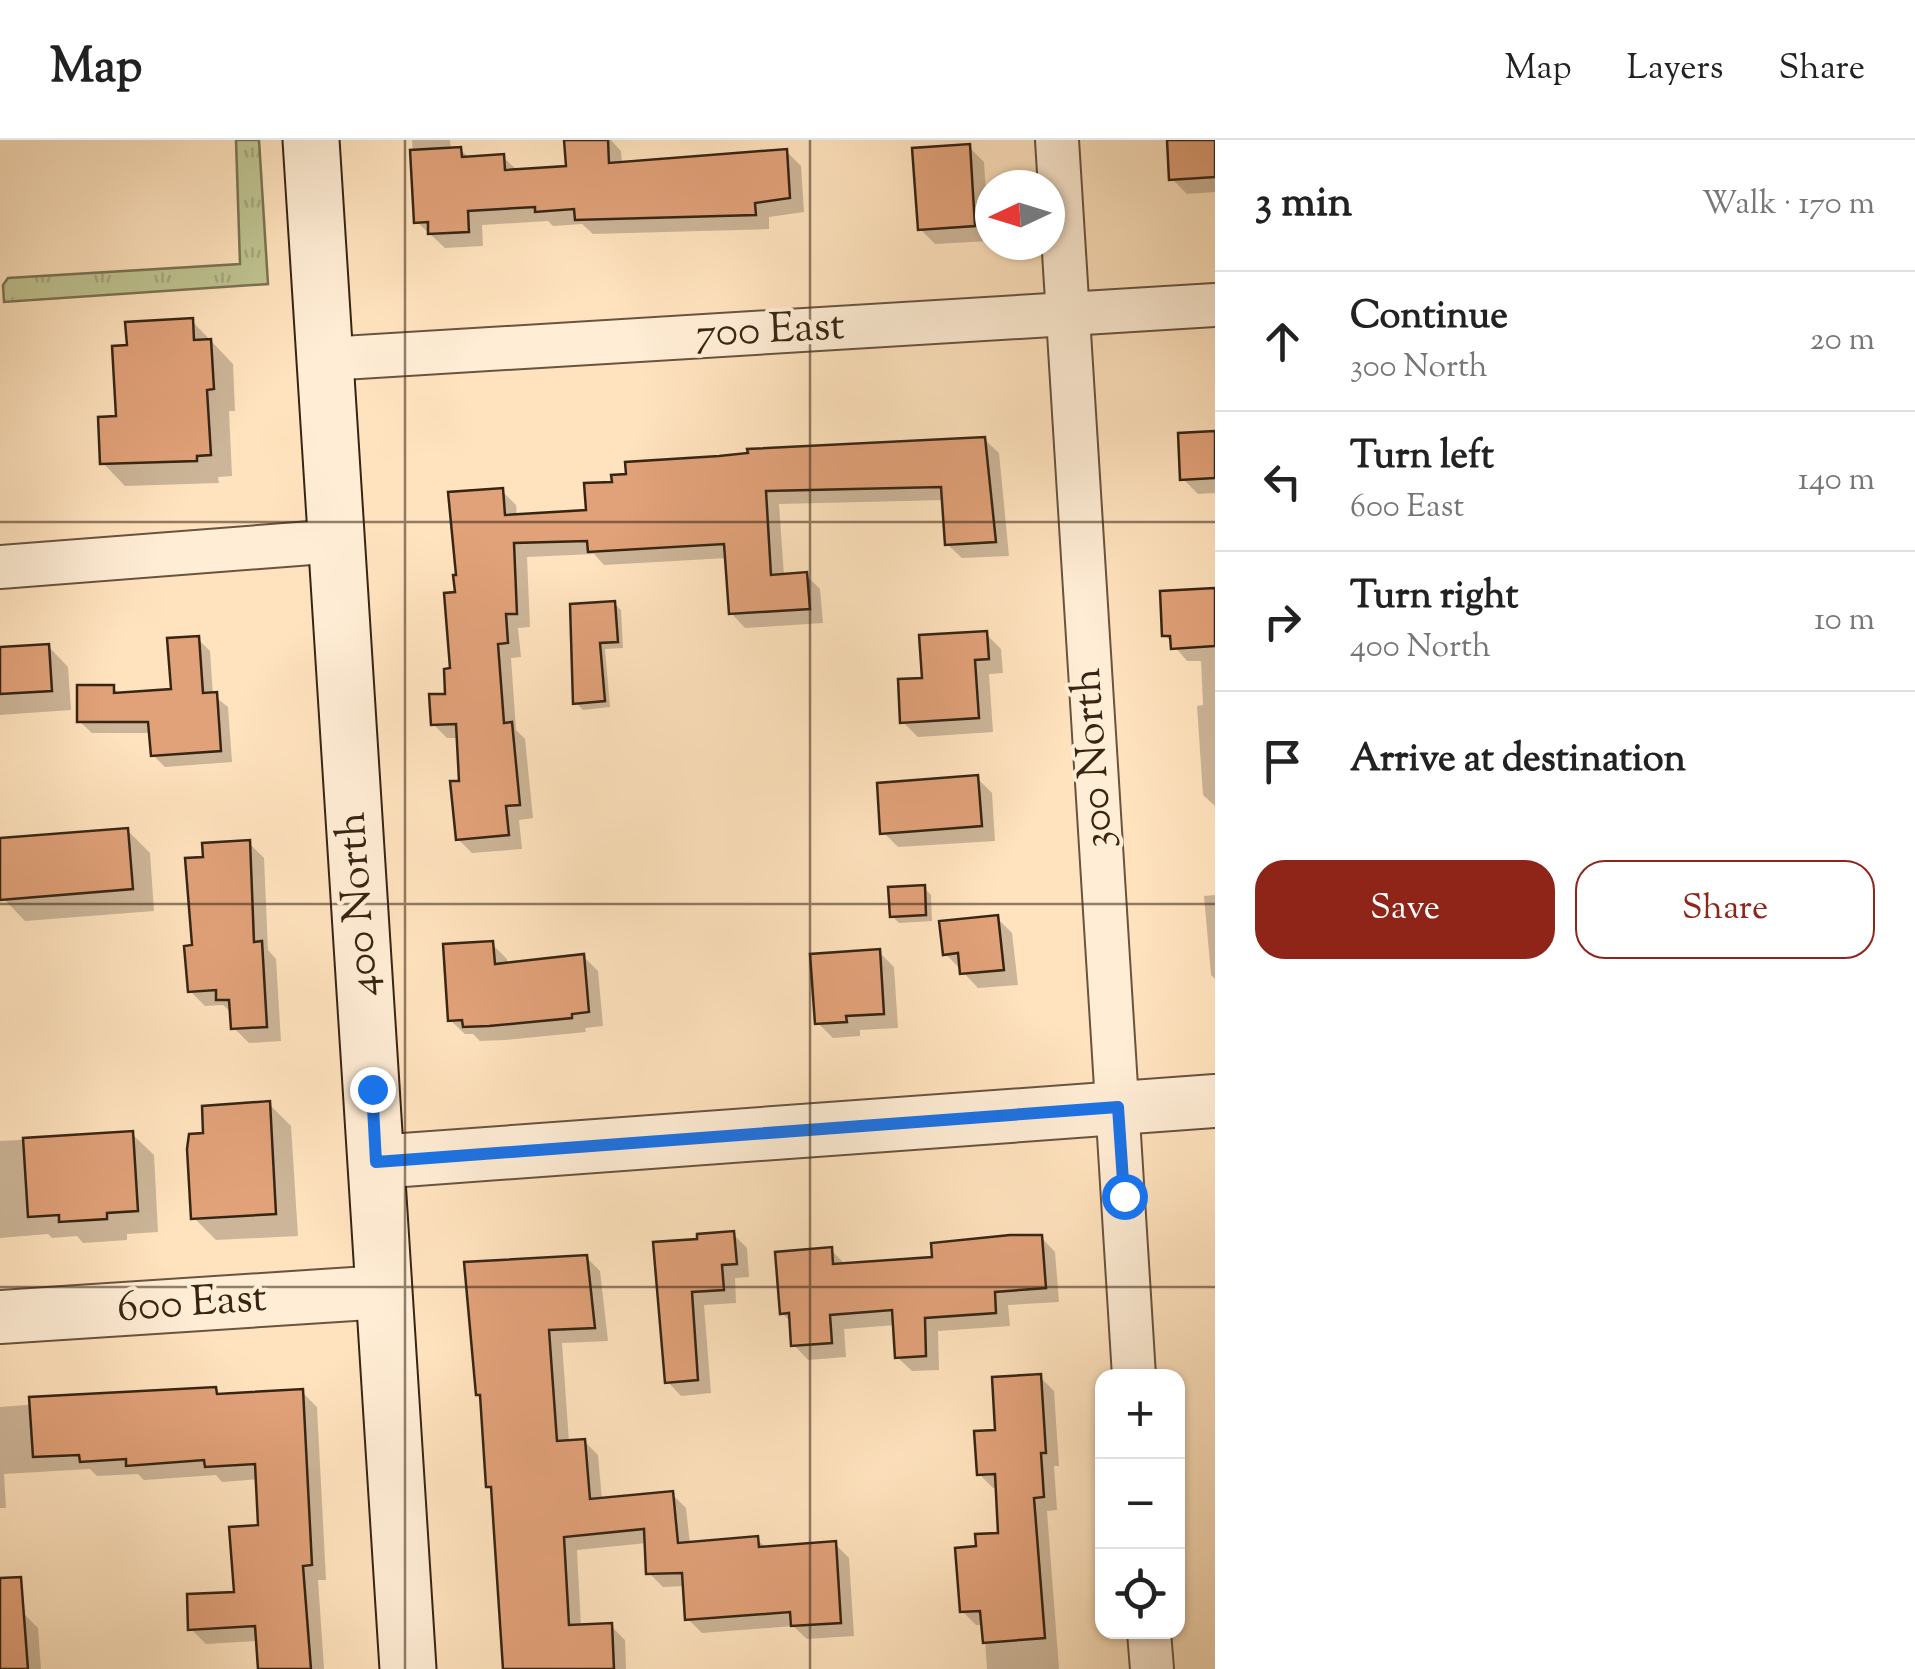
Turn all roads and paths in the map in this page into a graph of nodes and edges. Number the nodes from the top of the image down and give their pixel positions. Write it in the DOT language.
graph roads {
  1 [pos="311,140"];
  2 [pos="1057,140"];
  3 [pos="1215,305"];
  4 [pos="1066,314"];
  5 [pos="326,358"];
  6 [pos="337,541"];
  7 [pos="0,566"];
  8 [pos="1215,1101"];
  9 [pos="1118,1107"];
  10 [pos="376,1162"];
  11 [pos="384,1292"];
  12 [pos="0,1317"];
  13 [pos="1134,1369"];
  14 [pos="1150,1639"];
  15 [pos="408,1669"];
  16 [pos="1152,1669"];
  1 -- 5 [label="main road, 400 North"];
  2 -- 4 [label="street, 300 North"];
  3 -- 4 [label="street, 700 East"];
  4 -- 5 [label="street, 700 East"];
  4 -- 9 [label="street, 300 North"];
  5 -- 6 [label="main road, 400 North"];
  6 -- 7 [label="street"];
  6 -- 10 [label="main road, 400 North"];
  8 -- 9 [label="street"];
  9 -- 10 [label="street"];
  9 -- 13 [label="street, 300 North"];
  10 -- 11 [label="main road, 400 North"];
  11 -- 12 [label="street, 600 East"];
  11 -- 15 [label="main road, 400 North"];
  14 -- 16 [label="street"];
}
